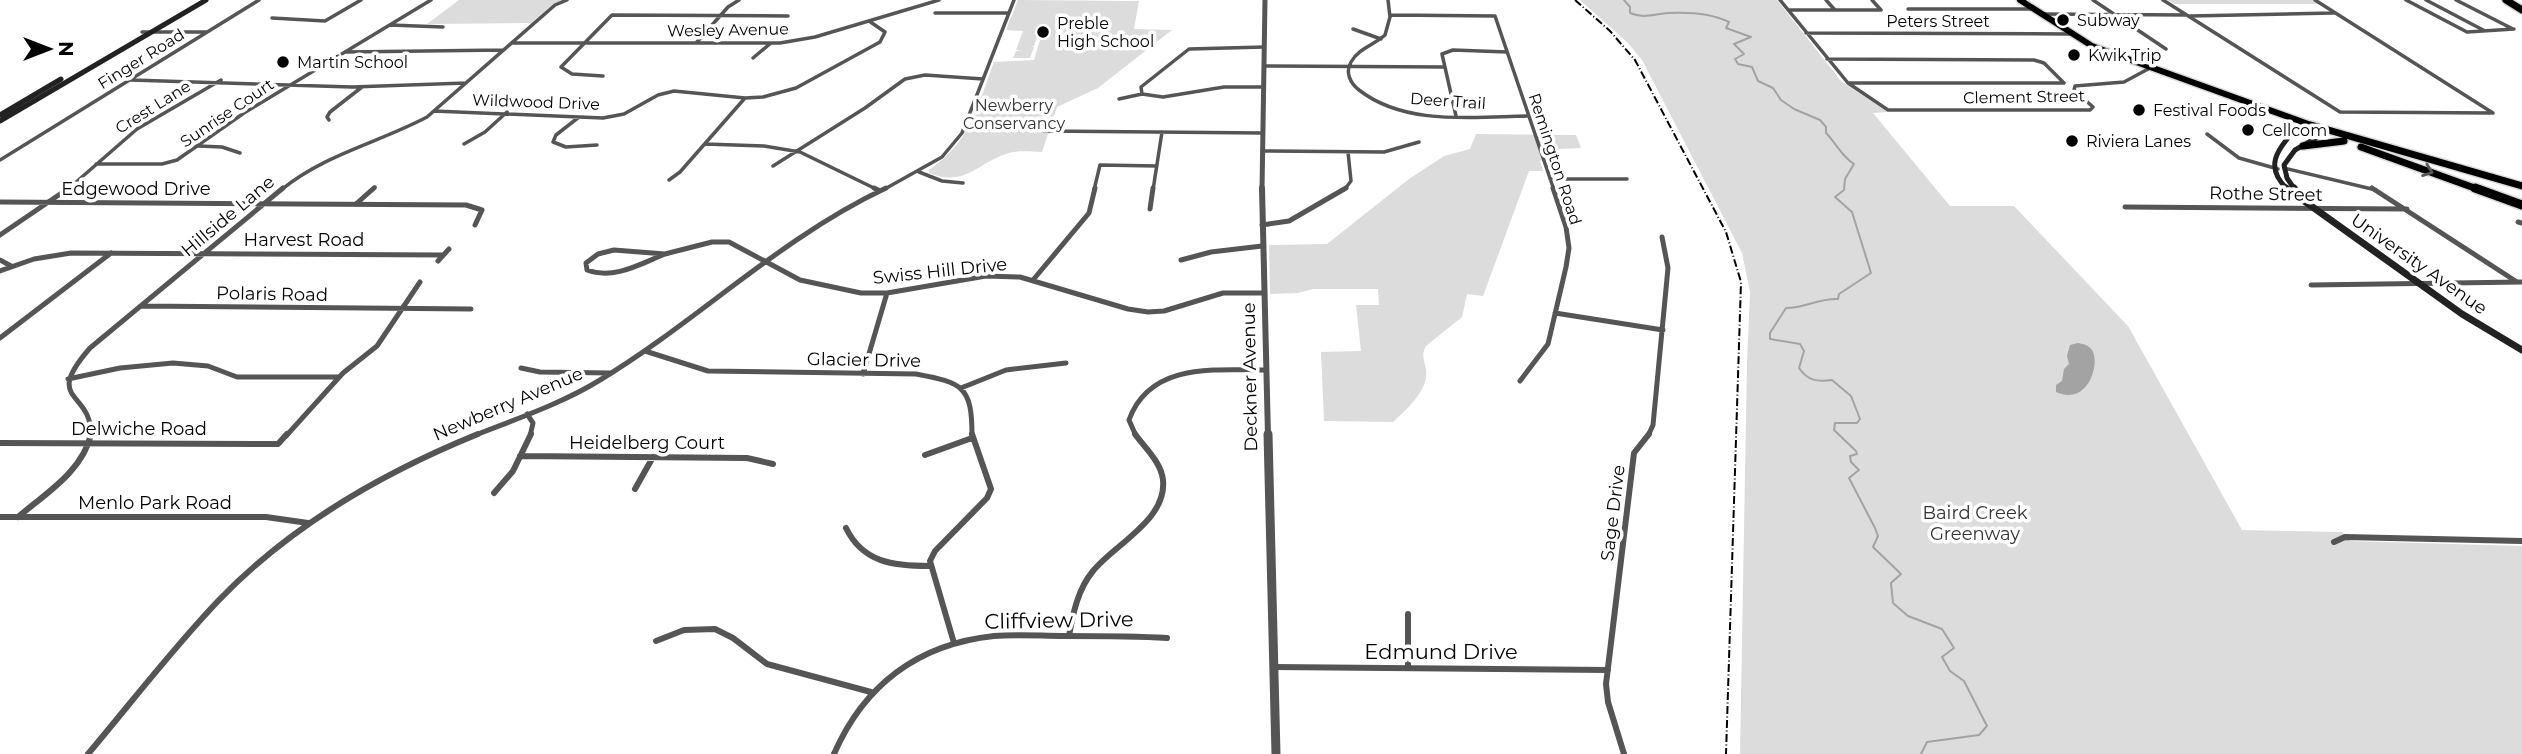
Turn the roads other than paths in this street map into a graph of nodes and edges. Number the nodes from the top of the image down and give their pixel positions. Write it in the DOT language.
graph roads {
  1 [pos="197,0"];
  2 [pos="205,0"];
  3 [pos="259,0"];
  4 [pos="361,0"];
  5 [pos="431,0"];
  6 [pos="567,0"];
  7 [pos="739,0"];
  8 [pos="939,0"];
  9 [pos="1014,0"];
  10 [pos="1265,0"];
  11 [pos="1388,0"];
  12 [pos="1780,0"];
  13 [pos="1826,0"];
  14 [pos="1872,0"];
  15 [pos="2020,0"];
  16 [pos="2093,0"];
  17 [pos="2163,0"];
  18 [pos="2315,0"];
  19 [pos="2406,0"];
  20 [pos="2426,0"];
  21 [pos="2456,0"];
  22 [pos="2506,0"];
  23 [pos="2031,5"];
  24 [pos="1908,9"];
  25 [pos="1788,10"];
  26 [pos="1835,10"];
  27 [pos="2522,10"];
  28 [pos="935,13"];
  29 [pos="1009,13"];
  30 [pos="2336,13"];
  31 [pos="2042,14"];
  32 [pos="2114,14"];
  33 [pos="720,15"];
  34 [pos="1391,15"];
  35 [pos="2186,15"];
  36 [pos="789,16"];
  37 [pos="272,18"];
  38 [pos="869,21"];
  39 [pos="389,25"];
  40 [pos="443,27"];
  41 [pos="1353,29"];
  42 [pos="2485,31"];
  43 [pos="142,32"];
  44 [pos="152,32"];
  45 [pos="207,32"];
  46 [pos="1806,33"];
  47 [pos="2070,34"];
  48 [pos="1381,38"];
  49 [pos="512,43"];
  50 [pos="583,43"];
  51 [pos="696,43"];
  52 [pos="771,43"];
  53 [pos="1264,47"];
  54 [pos="2166,49"];
  55 [pos="504,50"];
  56 [pos="345,52"];
  57 [pos="1507,52"];
  58 [pos="754,58"];
  59 [pos="1827,59"];
  60 [pos="1264,66"];
  61 [pos="1349,66"];
  62 [pos="1445,67"];
  63 [pos="2148,70"];
  64 [pos="603,76"];
  65 [pos="131,79"];
  66 [pos="983,79"];
  67 [pos="221,80"];
  68 [pos="466,83"];
  69 [pos="1848,83"];
  70 [pos="292,84"];
  71 [pos="362,87"];
  72 [pos="1263,87"];
  73 [pos="1142,94"];
  74 [pos="745,98"];
  75 [pos="1119,99"];
  76 [pos="434,111"];
  77 [pos="507,112"];
  78 [pos="2340,112"];
  79 [pos="0,115"];
  80 [pos="1457,116"];
  81 [pos="1528,116"];
  82 [pos="579,117"];
  83 [pos="329,120"];
  84 [pos="0,121"];
  85 [pos="2300,125"];
  86 [pos="2311,125"];
  87 [pos="1044,131"];
  88 [pos="2318,131"];
  89 [pos="1162,132"];
  90 [pos="1263,133"];
  91 [pos="2207,134"];
  92 [pos="2344,141"];
  93 [pos="1419,142"];
  94 [pos="464,144"];
  95 [pos="705,144"];
  96 [pos="597,145"];
  97 [pos="198,146"];
  98 [pos="2303,146"];
  99 [pos="797,151"];
  100 [pos="1262,151"];
  101 [pos="1348,152"];
  102 [pos="2231,152"];
  103 [pos="240,153"];
  104 [pos="0,160"];
  105 [pos="96,164"];
  106 [pos="773,166"];
  107 [pos="1157,166"];
  108 [pos="2272,166"];
  109 [pos="2284,168"];
  110 [pos="919,172"];
  111 [pos="2484,176"];
  112 [pos="2522,177"];
  113 [pos="1627,178"];
  114 [pos="1550,179"];
  115 [pos="669,180"];
  116 [pos="963,183"];
  117 [pos="2522,186"];
  118 [pos="375,187"];
  119 [pos="880,191"];
  120 [pos="2301,199"];
  121 [pos="0,202"];
  122 [pos="49,202"];
  123 [pos="264,204"];
  124 [pos="356,204"];
  125 [pos="2522,205"];
  126 [pos="2124,207"];
  127 [pos="2314,208"];
  128 [pos="1150,209"];
  129 [pos="2407,209"];
  130 [pos="475,225"];
  131 [pos="1262,225"];
  132 [pos="0,235"];
  133 [pos="1662,237"];
  134 [pos="1262,246"];
  135 [pos="449,249"];
  136 [pos="111,253"];
  137 [pos="204,254"];
  138 [pos="665,254"];
  139 [pos="443,255"];
  140 [pos="0,260"];
  141 [pos="1181,260"];
  142 [pos="438,261"];
  143 [pos="764,261"];
  144 [pos="11,266"];
  145 [pos="0,271"];
  146 [pos="1033,280"];
  147 [pos="420,282"];
  148 [pos="2416,282"];
  149 [pos="2520,282"];
  150 [pos="2311,285"];
  151 [pos="887,293"];
  152 [pos="1264,293"];
  153 [pos="140,306"];
  154 [pos="403,309"];
  155 [pos="471,309"];
  156 [pos="1555,313"];
  157 [pos="1663,330"];
  158 [pos="0,338"];
  159 [pos="2522,350"];
  160 [pos="645,351"];
  161 [pos="1066,363"];
  162 [pos="521,368"];
  163 [pos="1266,370"];
  164 [pos="613,373"];
  165 [pos="863,373"];
  166 [pos="338,377"];
  167 [pos="68,379"];
  168 [pos="1520,381"];
  169 [pos="961,388"];
  170 [pos="527,414"];
  171 [pos="972,438"];
  172 [pos="0,443"];
  173 [pos="89,443"];
  174 [pos="925,455"];
  175 [pos="520,456"];
  176 [pos="653,457"];
  177 [pos="773,464"];
  178 [pos="635,489"];
  179 [pos="494,493"];
  180 [pos="0,517"];
  181 [pos="18,517"];
  182 [pos="309,523"];
  183 [pos="846,528"];
  184 [pos="2522,541"];
  185 [pos="2334,542"];
  186 [pos="930,566"];
  187 [pos="1408,614"];
  188 [pos="1069,636"];
  189 [pos="1167,638"];
  190 [pos="656,641"];
  191 [pos="954,643"];
  192 [pos="1274,667"];
  193 [pos="1408,668"];
  194 [pos="1608,670"];
  195 [pos="871,692"];
  196 [pos="88,754"];
  197 [pos="834,754"];
  198 [pos="1276,754"];
  199 [pos="1624,754"];
  1 -- 43 [label="main road"];
  2 -- 44 [label="main road"];
  3 -- 45 [label="street, Finger Road"];
  4 -- 37 [label="street"];
  5 -- 39 [label="street, Sunrise Court"];
  6 -- 49 [label="street, Hillside Lane"];
  7 -- 33 [label="street"];
  8 -- 38 [label="street, Wesley Avenue"];
  9 -- 29 [label="street, Newberry Avenue"];
  10 -- 53 [label="street, Deckner Avenue"];
  11 -- 34 [label="street"];
  12 -- 25 [label="street"];
  13 -- 26 [label="street"];
  14 -- 26 [label="street"];
  15 -- 23 [label="main road"];
  16 -- 32 [label="street"];
  17 -- 35 [label="street"];
  18 -- 30 [label="street"];
  19 -- 42 [label="street"];
  20 -- 42 [label="street"];
  21 -- 42 [label="street"];
  22 -- 27 [label="highway"];
  23 -- 24 [label="street"];
  23 -- 31 [label="main road"];
  25 -- 26 [label="street"];
  25 -- 46 [label="street"];
  28 -- 29 [label="street"];
  29 -- 66 [label="street, Newberry Avenue"];
  30 -- 35 [label="street"];
  30 -- 78 [label="street"];
  31 -- 32 [label="street"];
  31 -- 47 [label="main road"];
  32 -- 35 [label="street"];
  32 -- 54 [label="street"];
  33 -- 36 [label="street"];
  33 -- 50 [label="street"];
  33 -- 51 [label="street"];
  34 -- 48 [label="street"];
  34 -- 57 [label="street, Remington Road"];
  35 -- 78 [label="street"];
  38 -- 52 [label="street, Wesley Avenue"];
  38 -- 74 [label="street, Wildwood Drive"];
  39 -- 40 [label="street"];
  39 -- 56 [label="street, Sunrise Court"];
  41 -- 48 [label="street"];
  43 -- 44 [label="street"];
  43 -- 79 [label="main road"];
  44 -- 45 [label="street"];
  44 -- 84 [label="main road"];
  45 -- 65 [label="street, Finger Road"];
  46 -- 47 [label="street, Peters Street"];
  46 -- 59 [label="street"];
  47 -- 63 [label="main road"];
  48 -- 61 [label="street"];
  49 -- 50 [label="street, Wesley Avenue"];
  49 -- 55 [label="street, Hillside Lane"];
  50 -- 51 [label="street, Wesley Avenue"];
  50 -- 64 [label="street"];
  51 -- 52 [label="street, Wesley Avenue"];
  52 -- 58 [label="street"];
  53 -- 60 [label="street, Deckner Avenue"];
  53 -- 73 [label="street"];
  55 -- 56 [label="street"];
  55 -- 68 [label="street, Hillside Lane"];
  56 -- 70 [label="street, Sunrise Court"];
  57 -- 62 [label="street"];
  57 -- 81 [label="street, Remington Road"];
  59 -- 69 [label="street"];
  59 -- 69 [label="street"];
  60 -- 61 [label="street"];
  60 -- 72 [label="street, Deckner Avenue"];
  61 -- 62 [label="street"];
  61 -- 80 [label="street, Deer Trail"];
  62 -- 80 [label="street"];
  63 -- 69 [label="street, Clement Street"];
  63 -- 85 [label="main road"];
  63 -- 86 [label="main road"];
  65 -- 67 [label="street"];
  65 -- 104 [label="street, Finger Road"];
  66 -- 99 [label="street"];
  66 -- 110 [label="street, Newberry Avenue"];
  67 -- 70 [label="street"];
  67 -- 105 [label="street, Crest Lane"];
  68 -- 71 [label="street"];
  68 -- 76 [label="street, Hillside Lane"];
  70 -- 71 [label="street"];
  70 -- 97 [label="street, Sunrise Court"];
  71 -- 83 [label="street"];
  72 -- 73 [label="street"];
  72 -- 90 [label="street, Deckner Avenue"];
  73 -- 75 [label="street"];
  74 -- 82 [label="street, Wildwood Drive"];
  74 -- 95 [label="street"];
  76 -- 77 [label="street, Wildwood Drive"];
  76 -- 123 [label="street, Hillside Lane"];
  77 -- 82 [label="street, Wildwood Drive"];
  77 -- 94 [label="street"];
  80 -- 81 [label="street, Deer Trail"];
  81 -- 114 [label="street, Remington Road"];
  82 -- 96 [label="street"];
  85 -- 86 [label="main road"];
  85 -- 88 [label="main road"];
  85 -- 108 [label="main road"];
  86 -- 88 [label="main road"];
  86 -- 111 [label="highway"];
  87 -- 89 [label="street"];
  88 -- 92 [label="highway"];
  88 -- 98 [label="main road"];
  89 -- 90 [label="street"];
  89 -- 107 [label="street"];
  90 -- 100 [label="street, Deckner Avenue"];
  91 -- 102 [label="street"];
  92 -- 98 [label="highway"];
  92 -- 125 [label="highway, one-way"];
  93 -- 101 [label="street"];
  95 -- 99 [label="street"];
  95 -- 115 [label="street"];
  97 -- 103 [label="street"];
  97 -- 105 [label="street, Sunrise Court"];
  98 -- 109 [label="main road"];
  99 -- 106 [label="street"];
  99 -- 119 [label="street"];
  100 -- 101 [label="street"];
  100 -- 131 [label="street, Deckner Avenue"];
  101 -- 131 [label="street"];
  102 -- 108 [label="street"];
  105 -- 122 [label="street, Crest Lane"];
  107 -- 128 [label="street"];
  107 -- 146 [label="street"];
  108 -- 109 [label="street"];
  108 -- 120 [label="main road"];
  109 -- 120 [label="main road"];
  109 -- 129 [label="street"];
  110 -- 116 [label="street"];
  110 -- 119 [label="street, Newberry Avenue"];
  111 -- 112 [label="highway"];
  111 -- 117 [label="highway"];
  113 -- 114 [label="street"];
  114 -- 156 [label="street, Remington Road"];
  118 -- 124 [label="street"];
  119 -- 143 [label="street, Newberry Avenue"];
  120 -- 127 [label="main road, University Avenue"];
  121 -- 122 [label="street, Edgewood Drive"];
  122 -- 123 [label="street, Edgewood Drive"];
  122 -- 132 [label="street, Crest Lane"];
  123 -- 124 [label="street, Edgewood Drive"];
  123 -- 137 [label="street, Hillside Lane"];
  124 -- 130 [label="street, Edgewood Drive"];
  126 -- 127 [label="street, Rothe Street"];
  127 -- 129 [label="street, Rothe Street"];
  127 -- 148 [label="main road, University Avenue"];
  129 -- 149 [label="street"];
  131 -- 134 [label="street, Deckner Avenue"];
  133 -- 157 [label="street, Sage Drive"];
  134 -- 141 [label="street"];
  134 -- 152 [label="street, Deckner Avenue"];
  135 -- 139 [label="street"];
  136 -- 137 [label="street, Harvest Road"];
  136 -- 144 [label="street, Harvest Road"];
  136 -- 158 [label="street"];
  137 -- 139 [label="street, Harvest Road"];
  137 -- 153 [label="street, Hillside Lane"];
  138 -- 138 [label="street, Swiss Hill Drive"];
  138 -- 143 [label="street, Swiss Hill Drive"];
  139 -- 142 [label="street"];
  140 -- 144 [label="street"];
  143 -- 151 [label="street, Swiss Hill Drive"];
  143 -- 160 [label="street, Newberry Avenue"];
  144 -- 145 [label="street, Harvest Road"];
  146 -- 151 [label="street, Swiss Hill Drive"];
  146 -- 152 [label="street, Swiss Hill Drive"];
  147 -- 154 [label="street"];
  148 -- 149 [label="street"];
  148 -- 150 [label="street"];
  148 -- 159 [label="main road, University Avenue"];
  151 -- 165 [label="street"];
  152 -- 163 [label="street, Deckner Avenue"];
  153 -- 154 [label="street, Polaris Road"];
  153 -- 167 [label="street, Hillside Lane"];
  154 -- 155 [label="street"];
  154 -- 166 [label="street"];
  156 -- 157 [label="street"];
  156 -- 168 [label="street, Remington Road"];
  157 -- 194 [label="street, Sage Drive"];
  160 -- 164 [label="street, Newberry Avenue"];
  160 -- 165 [label="street, Glacier Drive"];
  161 -- 169 [label="street"];
  162 -- 164 [label="street"];
  163 -- 188 [label="street"];
  163 -- 192 [label="street, Deckner Avenue"];
  164 -- 170 [label="street, Newberry Avenue"];
  165 -- 169 [label="street, Glacier Drive"];
  166 -- 167 [label="street"];
  166 -- 173 [label="street, Delwiche Road"];
  167 -- 173 [label="street"];
  169 -- 171 [label="street"];
  170 -- 175 [label="street"];
  170 -- 182 [label="street, Newberry Avenue"];
  171 -- 174 [label="street"];
  171 -- 186 [label="street"];
  172 -- 173 [label="street, Delwiche Road"];
  173 -- 181 [label="street"];
  175 -- 176 [label="street, Heidelberg Court"];
  175 -- 179 [label="street"];
  176 -- 177 [label="street, Heidelberg Court"];
  176 -- 178 [label="street"];
  180 -- 181 [label="street, Menlo Park Road"];
  181 -- 182 [label="street, Menlo Park Road"];
  182 -- 196 [label="street, Newberry Avenue"];
  183 -- 186 [label="street"];
  184 -- 185 [label="street"];
  186 -- 191 [label="street"];
  187 -- 193 [label="street"];
  188 -- 189 [label="street, Cliffview Drive"];
  188 -- 191 [label="street, Cliffview Drive"];
  190 -- 195 [label="street"];
  191 -- 195 [label="street, Cliffview Drive"];
  192 -- 193 [label="street, Edmund Drive"];
  192 -- 198 [label="street, Deckner Avenue"];
  193 -- 194 [label="street, Edmund Drive"];
  194 -- 199 [label="street, Sage Drive"];
  195 -- 197 [label="street, Cliffview Drive"];
}
